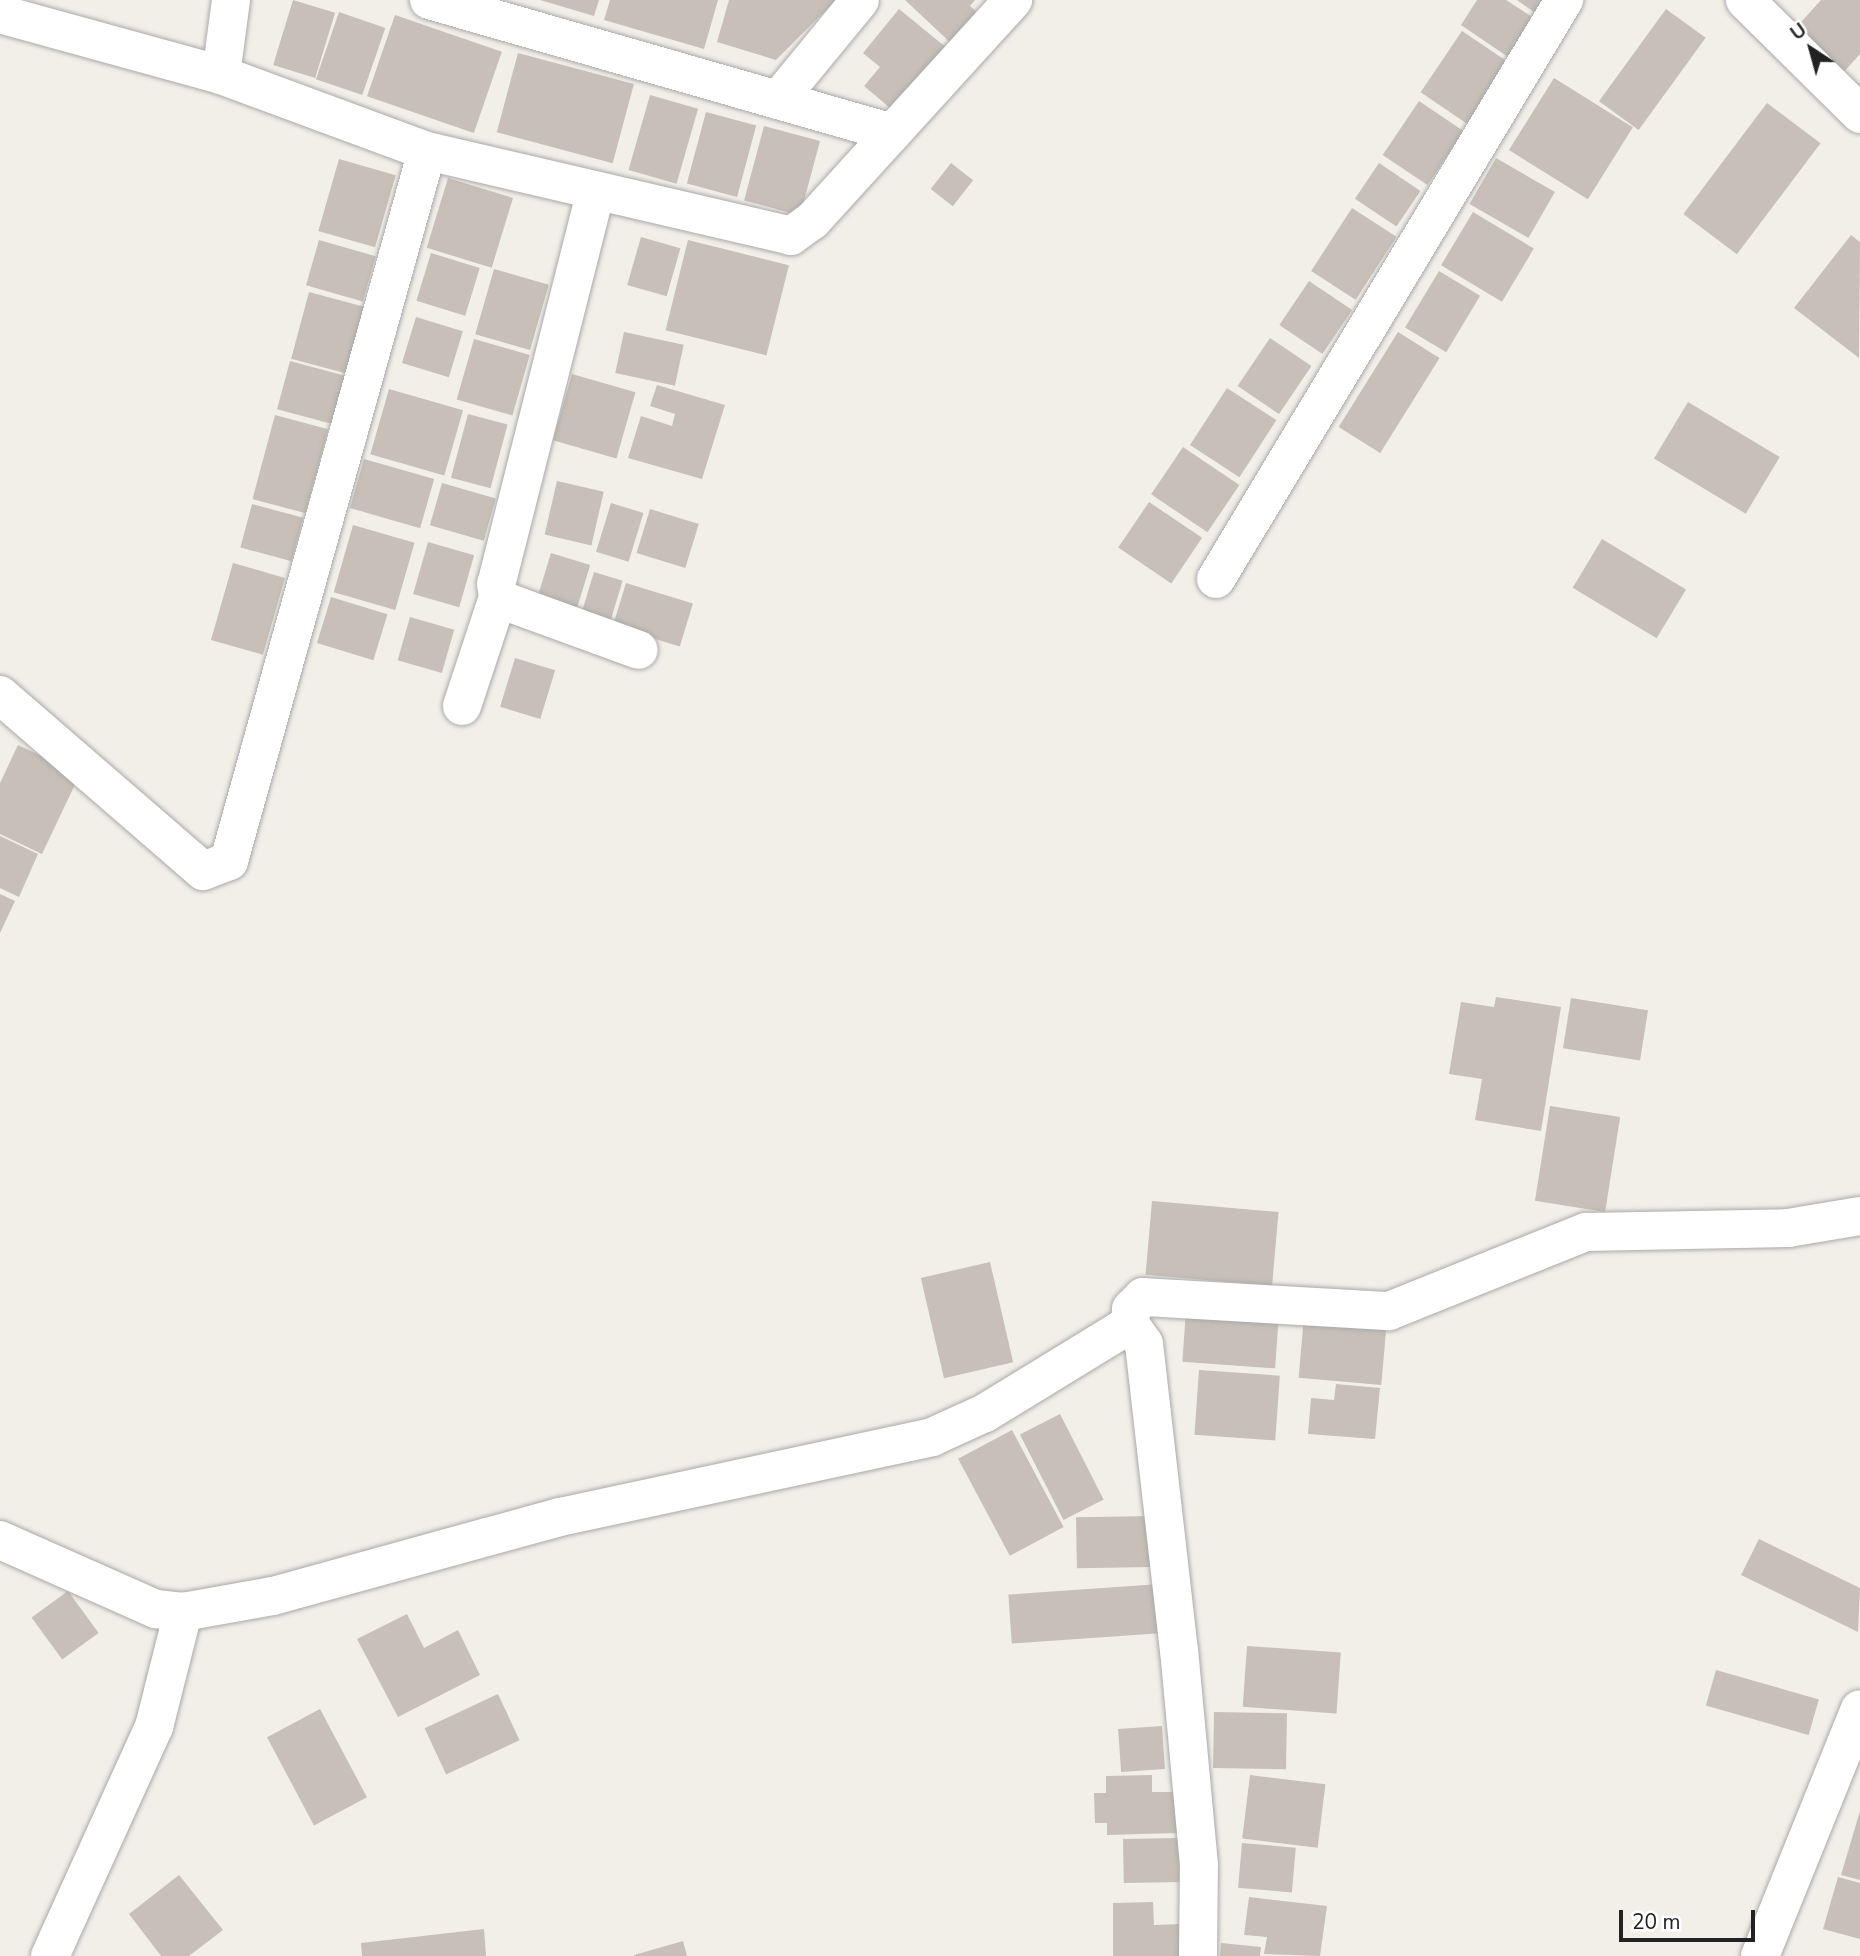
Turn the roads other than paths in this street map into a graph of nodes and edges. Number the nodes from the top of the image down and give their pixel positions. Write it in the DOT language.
graph roads {
  1 [pos="231,0"];
  2 [pos="429,0"];
  3 [pos="860,0"];
  4 [pos="1013,0"];
  5 [pos="1564,0"];
  6 [pos="1745,0"];
  7 [pos="0,14"];
  8 [pos="221,75"];
  9 [pos="778,100"];
  10 [pos="1860,114"];
  11 [pos="892,134"];
  12 [pos="427,151"];
  13 [pos="595,194"];
  14 [pos="1216,579"];
  15 [pos="498,597"];
  16 [pos="639,650"];
  17 [pos="0,695"];
  18 [pos="462,706"];
  19 [pos="1860,1216"];
  20 [pos="1130,1324"];
  21 [pos="0,1540"];
  22 [pos="183,1612"];
  23 [pos="1860,1709"];
  24 [pos="50,1956"];
  25 [pos="1198,1956"];
  26 [pos="1760,1956"];
  1 -- 8 [label="street"];
  2 -- 9 [label="street"];
  3 -- 9 [label="street"];
  4 -- 11 [label="street"];
  5 -- 14 [label="street"];
  6 -- 10 [label="street"];
  7 -- 8 [label="street"];
  8 -- 12 [label="street"];
  9 -- 11 [label="street"];
  11 -- 13 [label="street"];
  12 -- 13 [label="street"];
  12 -- 17 [label="street"];
  13 -- 15 [label="street"];
  15 -- 16 [label="street"];
  15 -- 18 [label="street"];
  19 -- 20 [label="street"];
  20 -- 22 [label="street"];
  20 -- 25 [label="street"];
  21 -- 22 [label="street"];
  22 -- 24 [label="street"];
  23 -- 26 [label="street"];
}
